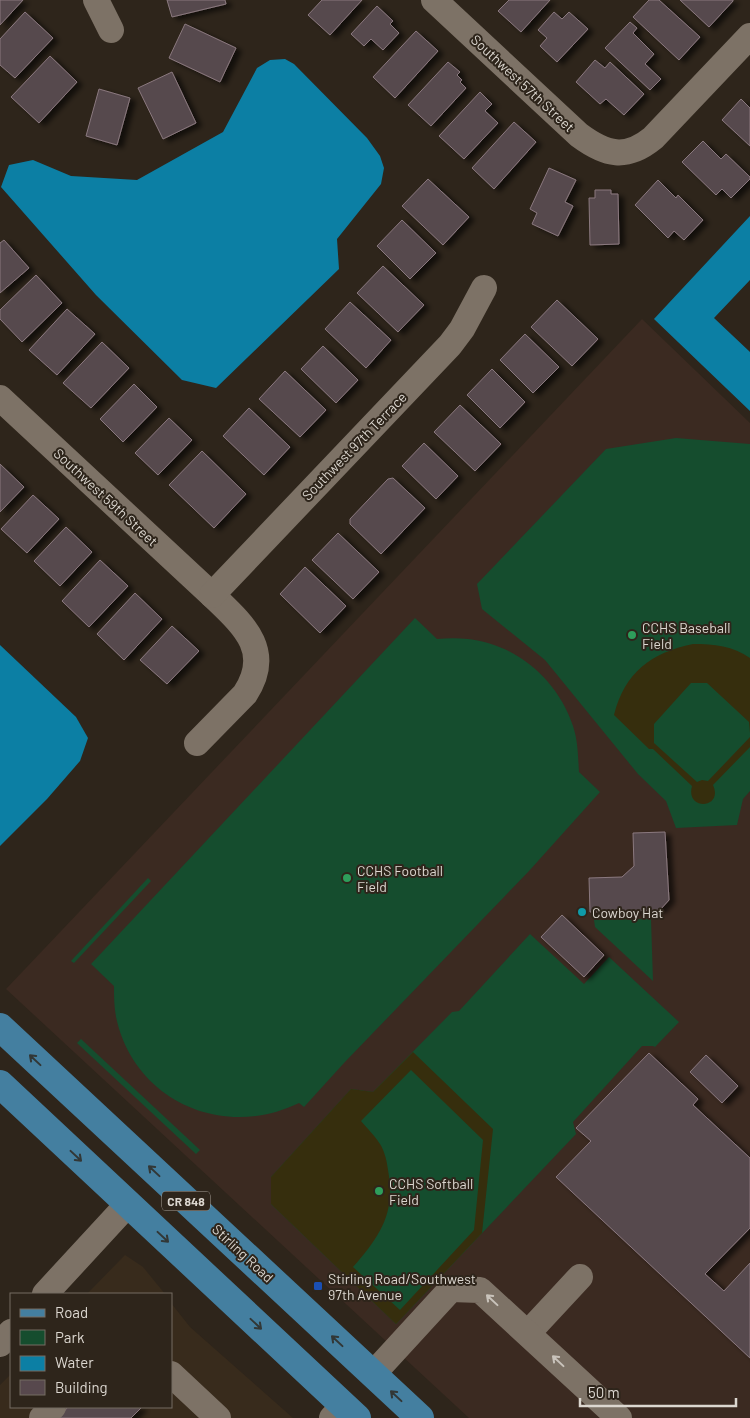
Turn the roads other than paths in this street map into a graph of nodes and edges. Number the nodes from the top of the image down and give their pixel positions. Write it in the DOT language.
graph roads {
  1 [pos="96,0"];
  2 [pos="434,0"];
  3 [pos="111,30"];
  4 [pos="750,36"];
  5 [pos="484,288"];
  6 [pos="0,398"];
  7 [pos="212,595"];
  8 [pos="196,744"];
  9 [pos="0,1027"];
  10 [pos="0,1084"];
  11 [pos="128,1204"];
  12 [pos="580,1277"];
  13 [pos="46,1293"];
  14 [pos="10,1333"];
  15 [pos="528,1333"];
  16 [pos="0,1344"];
  17 [pos="373,1374"];
  18 [pos="172,1375"];
  19 [pos="52,1408"];
  20 [pos="202,1413"];
  21 [pos="344,1414"];
  22 [pos="42,1418"];
  23 [pos="420,1418"];
  24 [pos="619,1418"];
  1 -- 3 [label="street"];
  2 -- 4 [label="street, Southwest 57th Street"];
  5 -- 7 [label="street, Southwest 97th Terrace"];
  6 -- 7 [label="street, Southwest 59th Street"];
  7 -- 8 [label="street, Southwest 59th Street"];
  17 -- 9 [label="main road, Stirling Road / CR 848, one-way"];
  10 -- 11 [label="main road, CR 848, one-way"];
  11 -- 13 [label="street"];
  11 -- 21 [label="main road, CR 848, one-way"];
  12 -- 15 [label="street"];
  14 -- 16 [label="street"];
  15 -- 17 [label="street, one-way"];
  24 -- 15 [label="street, one-way"];
  17 -- 21 [label="main road"];
  23 -- 17 [label="main road, Stirling Road / CR 848, one-way"];
  18 -- 20 [label="street"];
  19 -- 22 [label="street"];
}
